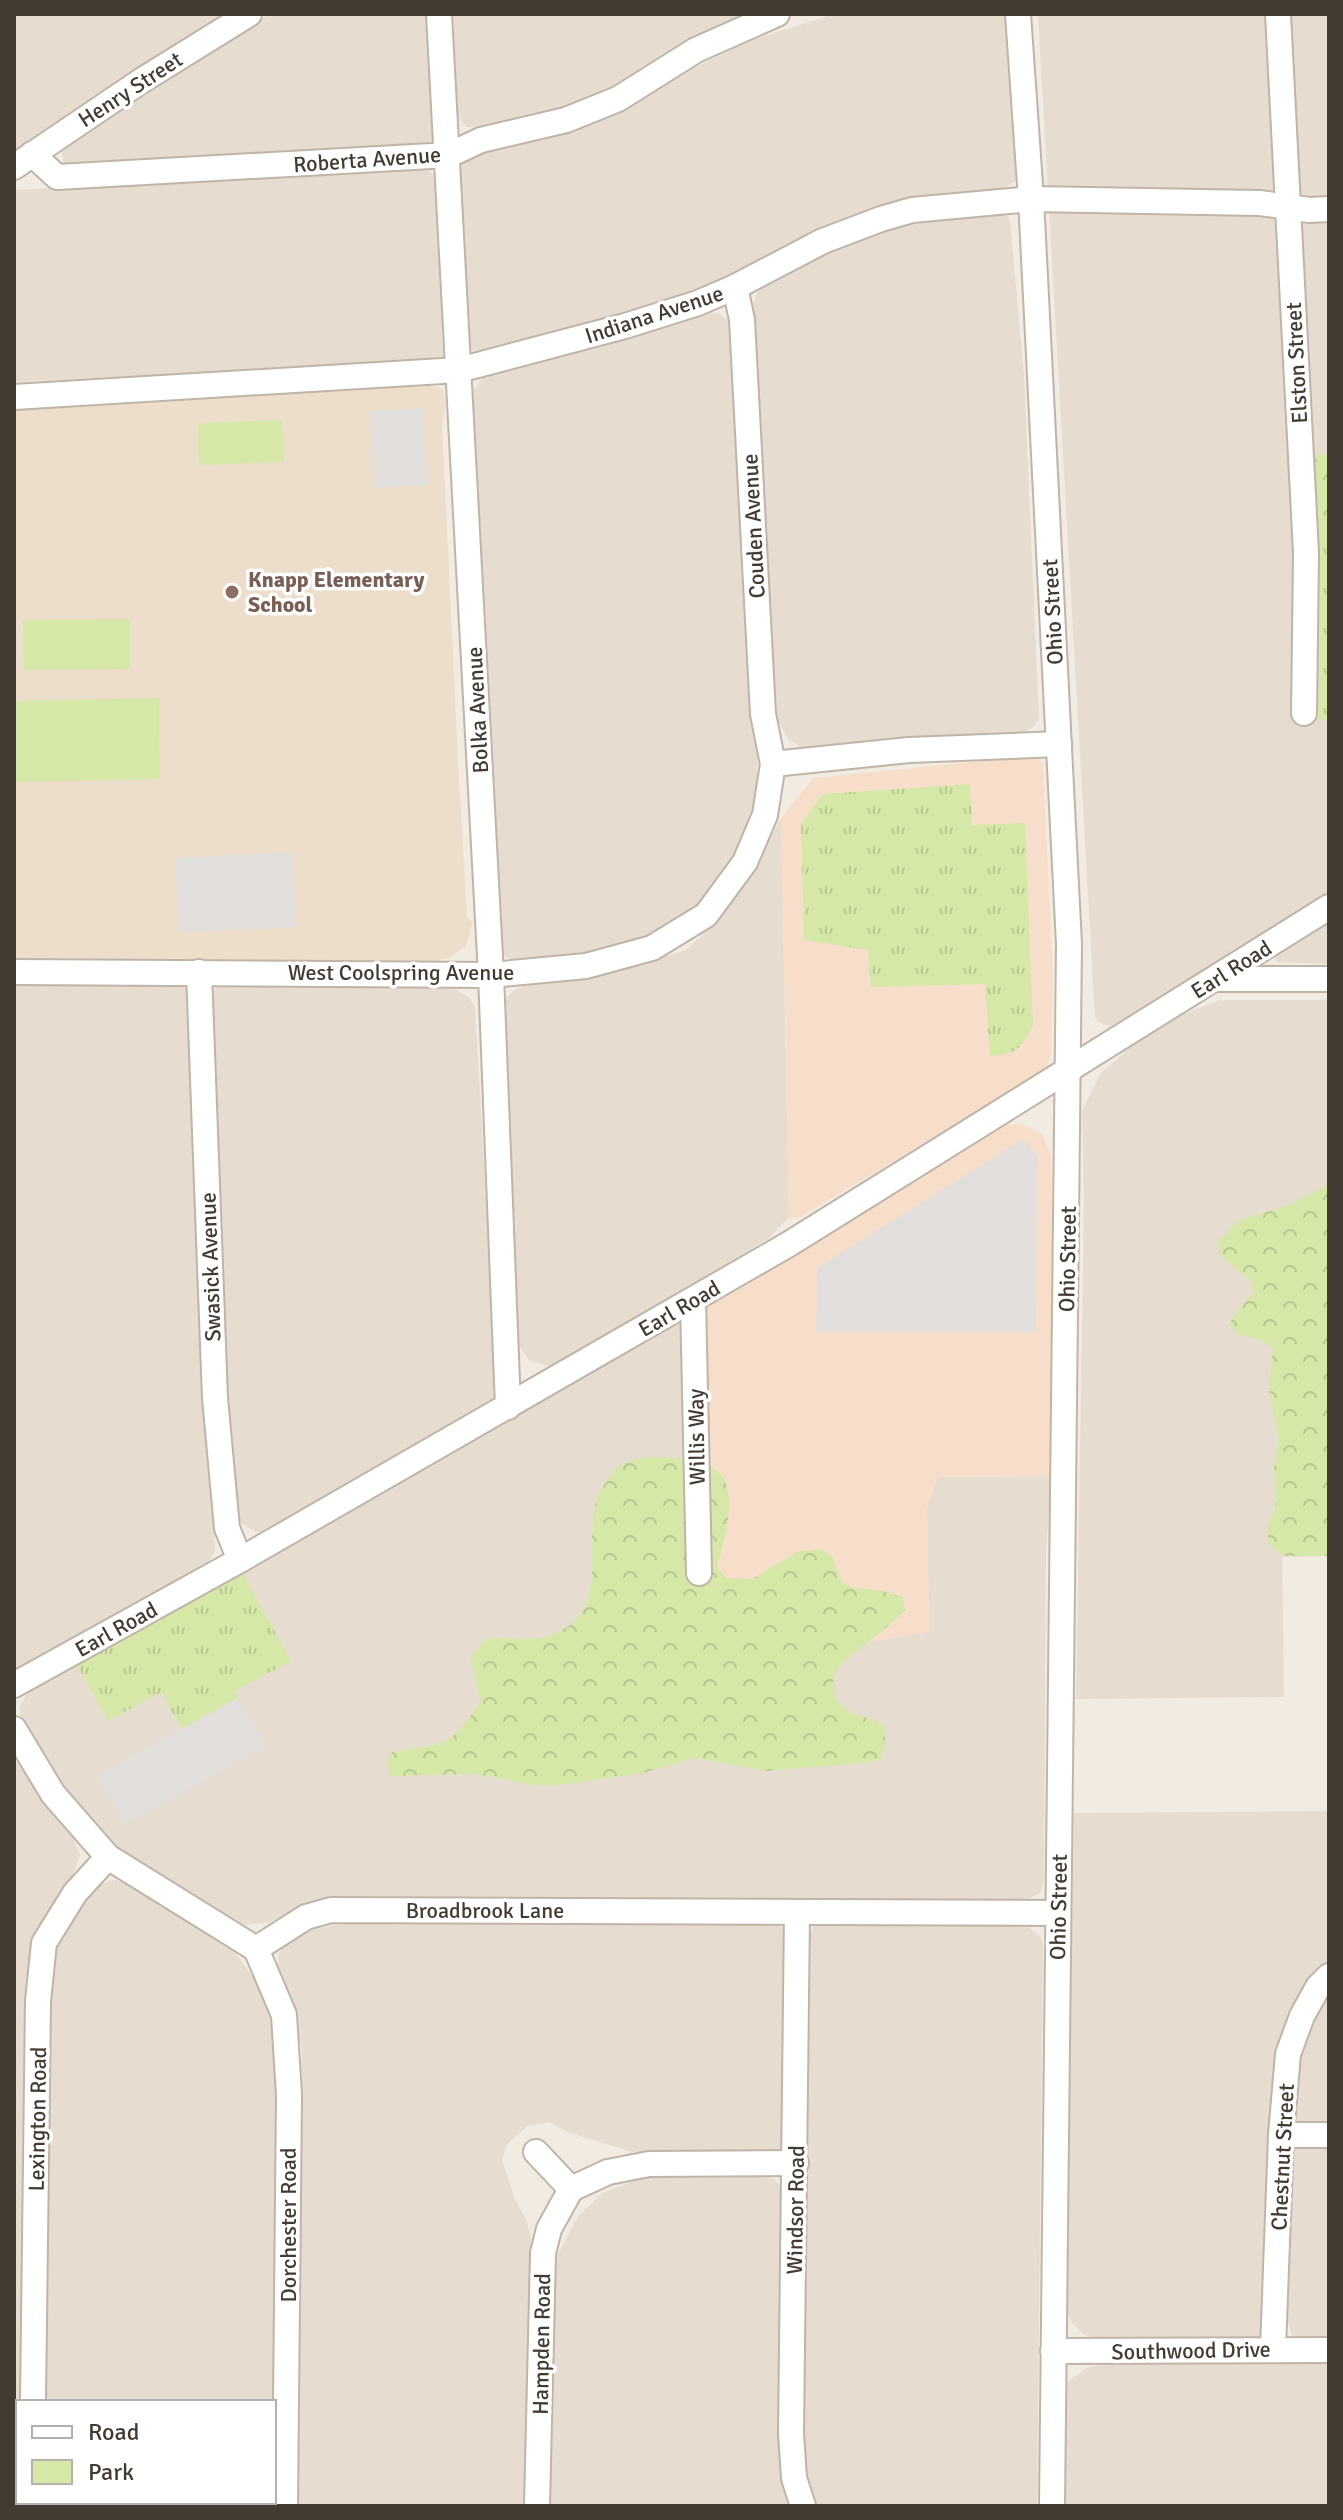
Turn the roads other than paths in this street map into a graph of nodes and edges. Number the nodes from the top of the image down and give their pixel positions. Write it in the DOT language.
graph roads {
  1 [pos="249,14"];
  2 [pos="439,14"];
  3 [pos="777,14"];
  4 [pos="1018,14"];
  5 [pos="1278,14"];
  6 [pos="449,155"];
  7 [pos="23,161"];
  8 [pos="1031,199"];
  9 [pos="1288,206"];
  10 [pos="1329,209"];
  11 [pos="735,287"];
  12 [pos="459,370"];
  13 [pos="14,397"];
  14 [pos="1304,713"];
  15 [pos="1059,744"];
  16 [pos="773,764"];
  17 [pos="1329,907"];
  18 [pos="14,972"];
  19 [pos="199,972"];
  20 [pos="491,975"];
  21 [pos="1214,979"];
  22 [pos="1329,979"];
  23 [pos="1069,1071"];
  24 [pos="693,1300"];
  25 [pos="508,1407"];
  26 [pos="240,1560"];
  27 [pos="699,1573"];
  28 [pos="14,1685"];
  29 [pos="14,1729"];
  30 [pos="108,1857"];
  31 [pos="797,1912"];
  32 [pos="1058,1913"];
  33 [pos="256,1949"];
  34 [pos="1329,1976"];
  35 [pos="1281,2135"];
  36 [pos="1329,2135"];
  37 [pos="536,2152"];
  38 [pos="796,2163"];
  39 [pos="571,2189"];
  40 [pos="1273,2349"];
  41 [pos="1329,2350"];
  42 [pos="1053,2351"];
  43 [pos="33,2400"];
  44 [pos="285,2506"];
  45 [pos="537,2506"];
  46 [pos="803,2506"];
  47 [pos="1052,2506"];
  1 -- 7 [label="street, Henry Street"];
  2 -- 6 [label="street, Bolka Avenue"];
  3 -- 6 [label="street, Roberta Avenue"];
  4 -- 8 [label="street, Ohio Street"];
  5 -- 9 [label="street, Elston Street"];
  6 -- 7 [label="street, Roberta Avenue"];
  6 -- 12 [label="street, Bolka Avenue"];
  8 -- 9 [label="street, Indiana Avenue"];
  8 -- 11 [label="street, Indiana Avenue"];
  8 -- 15 [label="street, Ohio Street"];
  9 -- 10 [label="street, Indiana Avenue"];
  9 -- 14 [label="street, Elston Street"];
  11 -- 12 [label="street, Indiana Avenue"];
  11 -- 16 [label="street, Couden Avenue"];
  12 -- 13 [label="street, Indiana Avenue"];
  12 -- 20 [label="street, Bolka Avenue"];
  15 -- 16 [label="street"];
  15 -- 23 [label="street, Ohio Street"];
  16 -- 20 [label="street, West Coolspring Avenue"];
  17 -- 21 [label="street, Earl Road"];
  18 -- 19 [label="street, West Coolspring Avenue"];
  19 -- 20 [label="street, West Coolspring Avenue"];
  19 -- 26 [label="street, Swasick Avenue"];
  20 -- 25 [label="street, Bolka Avenue"];
  21 -- 22 [label="street"];
  21 -- 23 [label="street, Earl Road"];
  23 -- 24 [label="street, Earl Road"];
  23 -- 32 [label="street, Ohio Street"];
  24 -- 25 [label="street, Earl Road"];
  24 -- 27 [label="street, Willis Way"];
  25 -- 26 [label="street, Earl Road"];
  26 -- 28 [label="street, Earl Road"];
  29 -- 30 [label="street"];
  30 -- 33 [label="street"];
  30 -- 43 [label="street, Lexington Road"];
  31 -- 32 [label="street, Broadbrook Lane"];
  31 -- 33 [label="street, Broadbrook Lane"];
  31 -- 38 [label="street, Windsor Road"];
  32 -- 42 [label="street, Ohio Street"];
  33 -- 44 [label="street, Dorchester Road"];
  34 -- 35 [label="street, Chestnut Street"];
  35 -- 36 [label="street"];
  35 -- 40 [label="street, Chestnut Street"];
  37 -- 39 [label="street"];
  38 -- 39 [label="street"];
  38 -- 46 [label="street, Windsor Road"];
  39 -- 45 [label="street, Hampden Road"];
  40 -- 41 [label="street, Southwood Drive"];
  40 -- 42 [label="street, Southwood Drive"];
  42 -- 47 [label="street, Ohio Street"];
}
